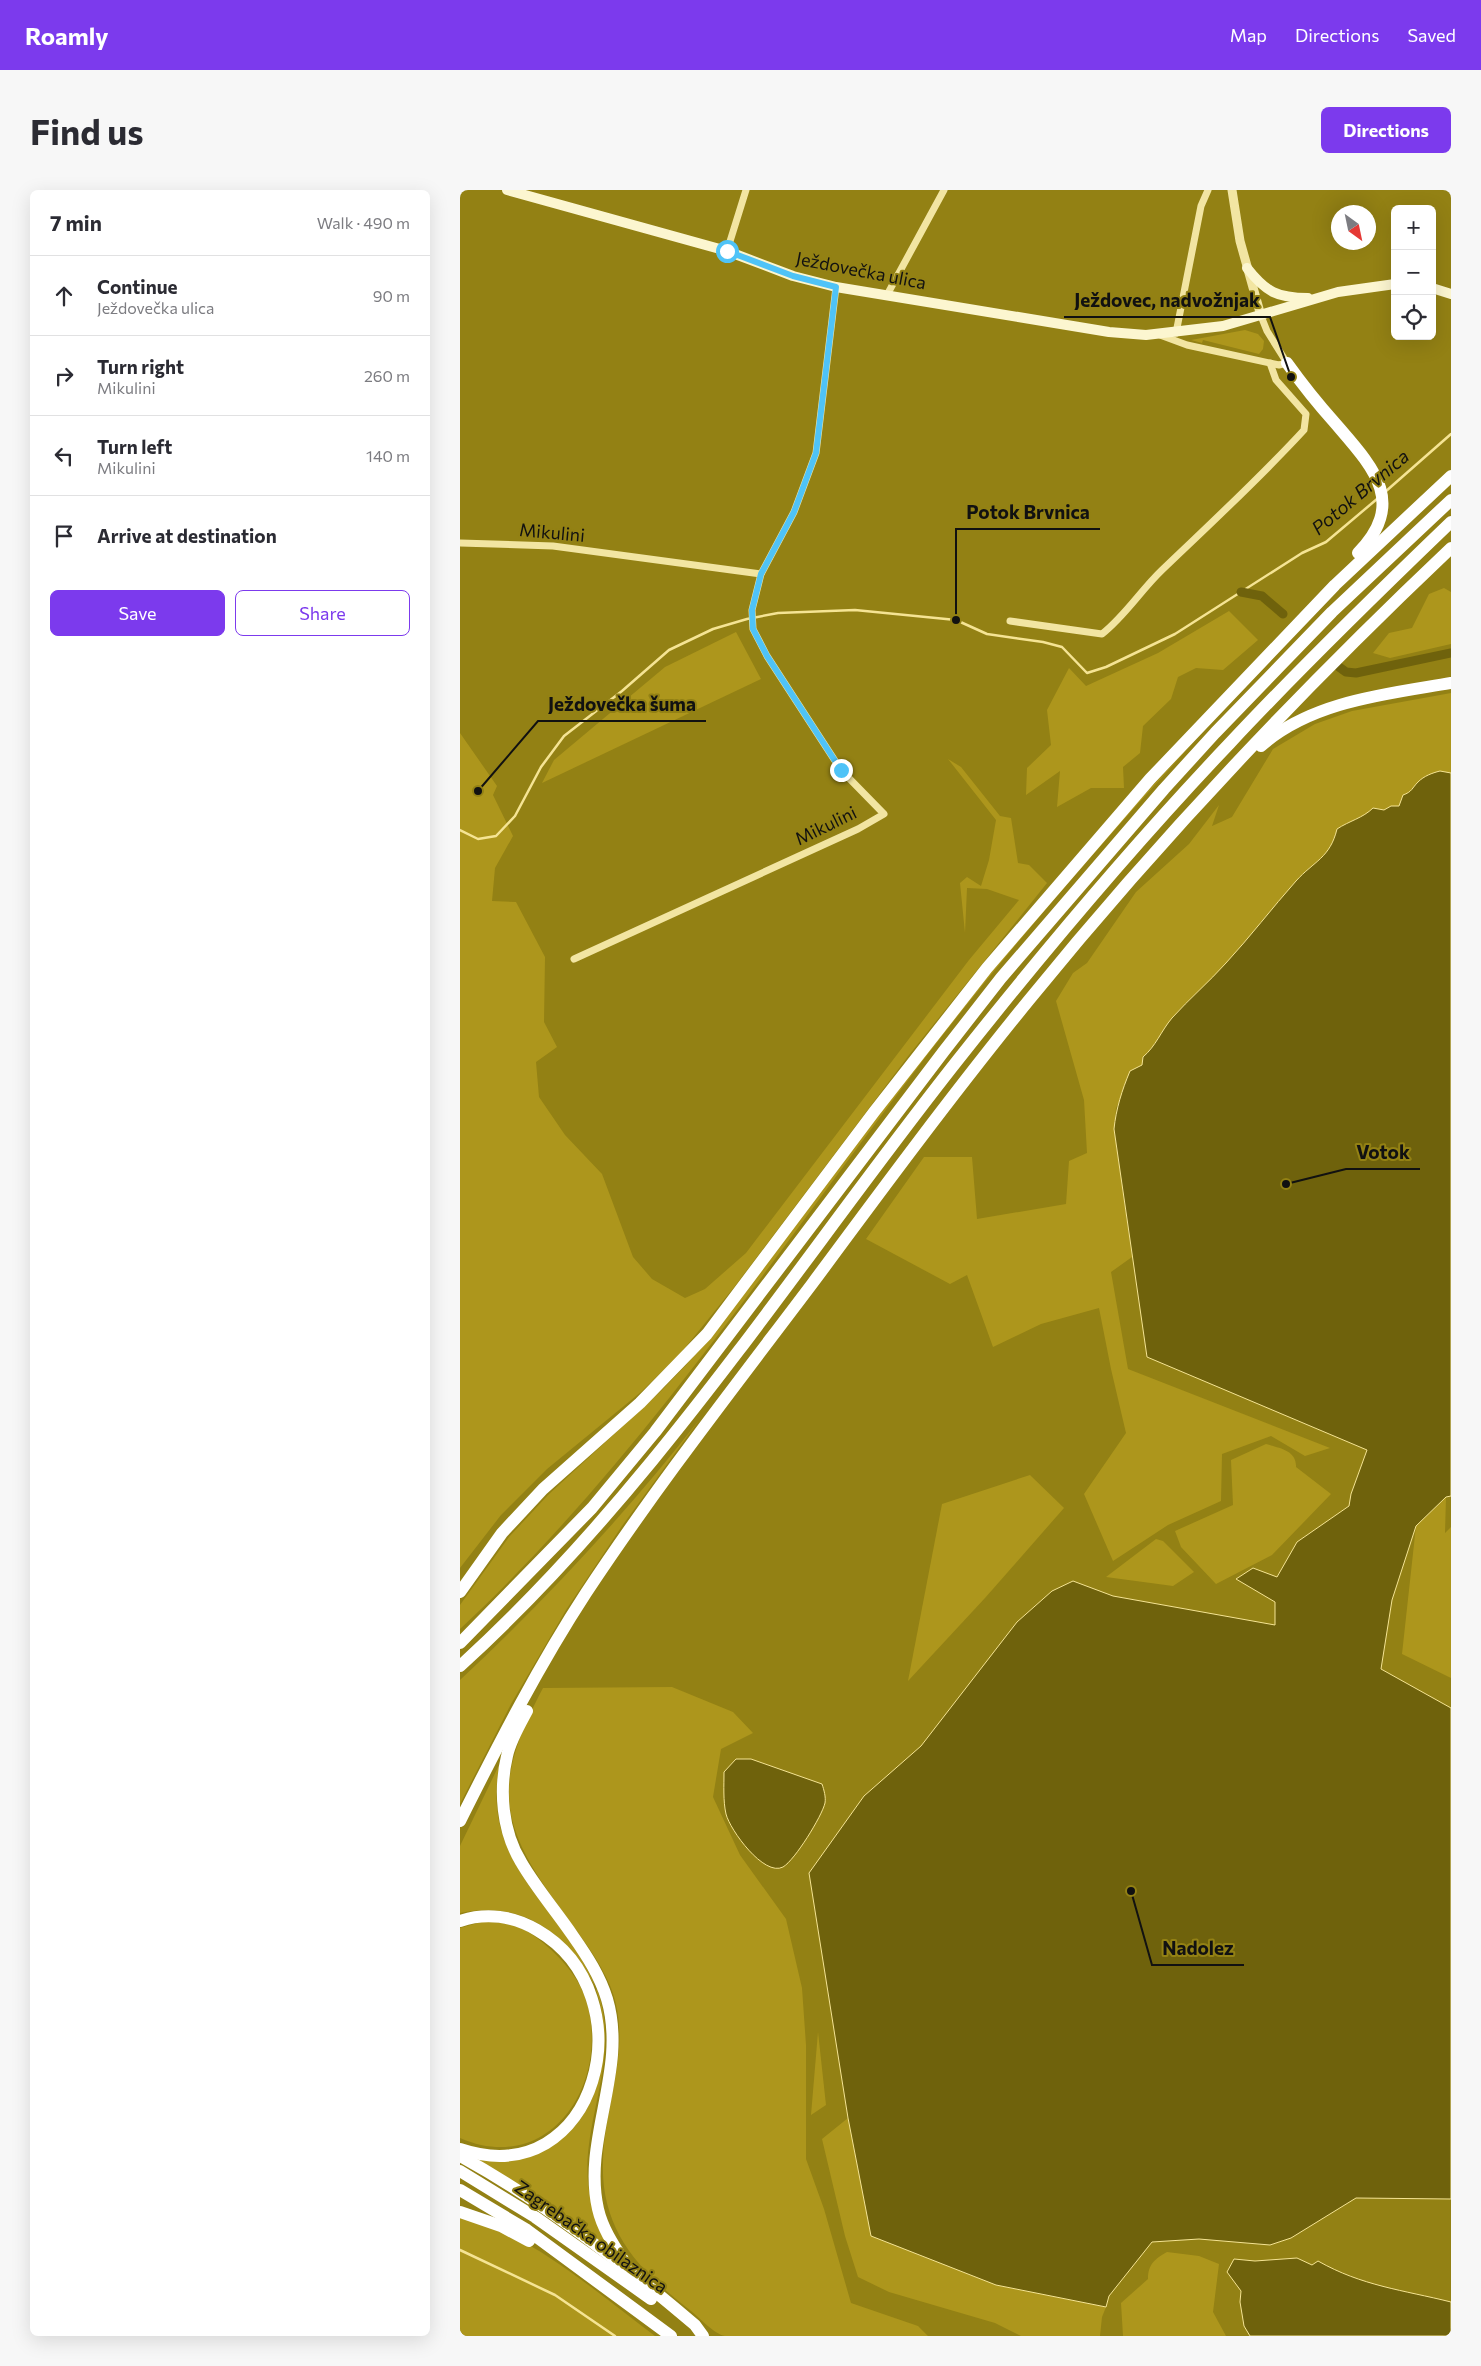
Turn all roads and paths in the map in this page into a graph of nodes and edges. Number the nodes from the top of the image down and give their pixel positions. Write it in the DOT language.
graph roads {
  1 [pos="507,190"];
  2 [pos="746,190"];
  3 [pos="944,190"];
  4 [pos="1208,190"];
  5 [pos="1232,190"];
  6 [pos="535,194"];
  7 [pos="727,251"];
  8 [pos="1247,268"];
  9 [pos="1391,284"];
  10 [pos="836,287"];
  11 [pos="1436,289"];
  12 [pos="1451,294"];
  13 [pos="887,295"];
  14 [pos="1319,298"];
  15 [pos="1260,316"];
  16 [pos="1176,333"];
  17 [pos="1160,334"];
  18 [pos="1270,363"];
  19 [pos="1288,363"];
  20 [pos="1451,476"];
  21 [pos="1451,500"];
  22 [pos="1451,522"];
  23 [pos="460,543"];
  24 [pos="1451,548"];
  25 [pos="761,574"];
  26 [pos="1335,585"];
  27 [pos="1010,622"];
  28 [pos="1451,683"];
  29 [pos="1220,780"];
  30 [pos="574,960"];
  31 [pos="460,1592"];
  32 [pos="460,1643"];
  33 [pos="548,1656"];
  34 [pos="460,1666"];
  35 [pos="460,1820"];
  36 [pos="460,1920"];
  37 [pos="460,2149"];
  38 [pos="460,2156"];
  39 [pos="460,2171"];
  40 [pos="460,2190"];
  41 [pos="460,2212"];
  42 [pos="629,2269"];
  43 [pos="649,2319"];
  44 [pos="671,2336"];
  45 [pos="702,2336"];
  1 -- 6 [label="main road, Ježdovečka ulica"];
  2 -- 7 [label="street"];
  3 -- 13 [label="street"];
  4 -- 16 [label="street"];
  5 -- 8 [label="street"];
  6 -- 7 [label="main road, Ježdovečka ulica"];
  7 -- 10 [label="main road, Ježdovečka ulica"];
  8 -- 14 [label="main road"];
  8 -- 15 [label="street"];
  9 -- 14 [label="main road, Ježdovečka ulica"];
  10 -- 13 [label="main road, Ježdovečka ulica"];
  10 -- 25 [label="street"];
  11 -- 12 [label="main road"];
  13 -- 17 [label="main road, Ježdovečka ulica"];
  14 -- 15 [label="main road, Ježdovečka ulica"];
  15 -- 16 [label="main road, Ježdovečka ulica"];
  15 -- 19 [label="street"];
  16 -- 17 [label="main road, Ježdovečka ulica"];
  17 -- 18 [label="street, Ježdovečka ulica"];
  18 -- 19 [label="street, Ježdovečka ulica"];
  18 -- 27 [label="street"];
  19 -- 26 [label="highway"];
  20 -- 26 [label="highway"];
  21 -- 32 [label="highway"];
  22 -- 34 [label="highway"];
  23 -- 25 [label="street, Mikulini"];
  24 -- 29 [label="highway"];
  25 -- 30 [label="street, Mikulini"];
  26 -- 31 [label="highway"];
  28 -- 29 [label="highway"];
  29 -- 33 [label="highway"];
  33 -- 35 [label="highway"];
  33 -- 42 [label="highway"];
  36 -- 37 [label="highway"];
  38 -- 42 [label="highway"];
  39 -- 45 [label="highway, Zagrebačka obilaznica"];
  40 -- 43 [label="highway, Zagrebačka obilaznica"];
  41 -- 43 [label="highway"];
  42 -- 45 [label="highway"];
  43 -- 44 [label="highway, Zagrebačka obilaznica"];
}
